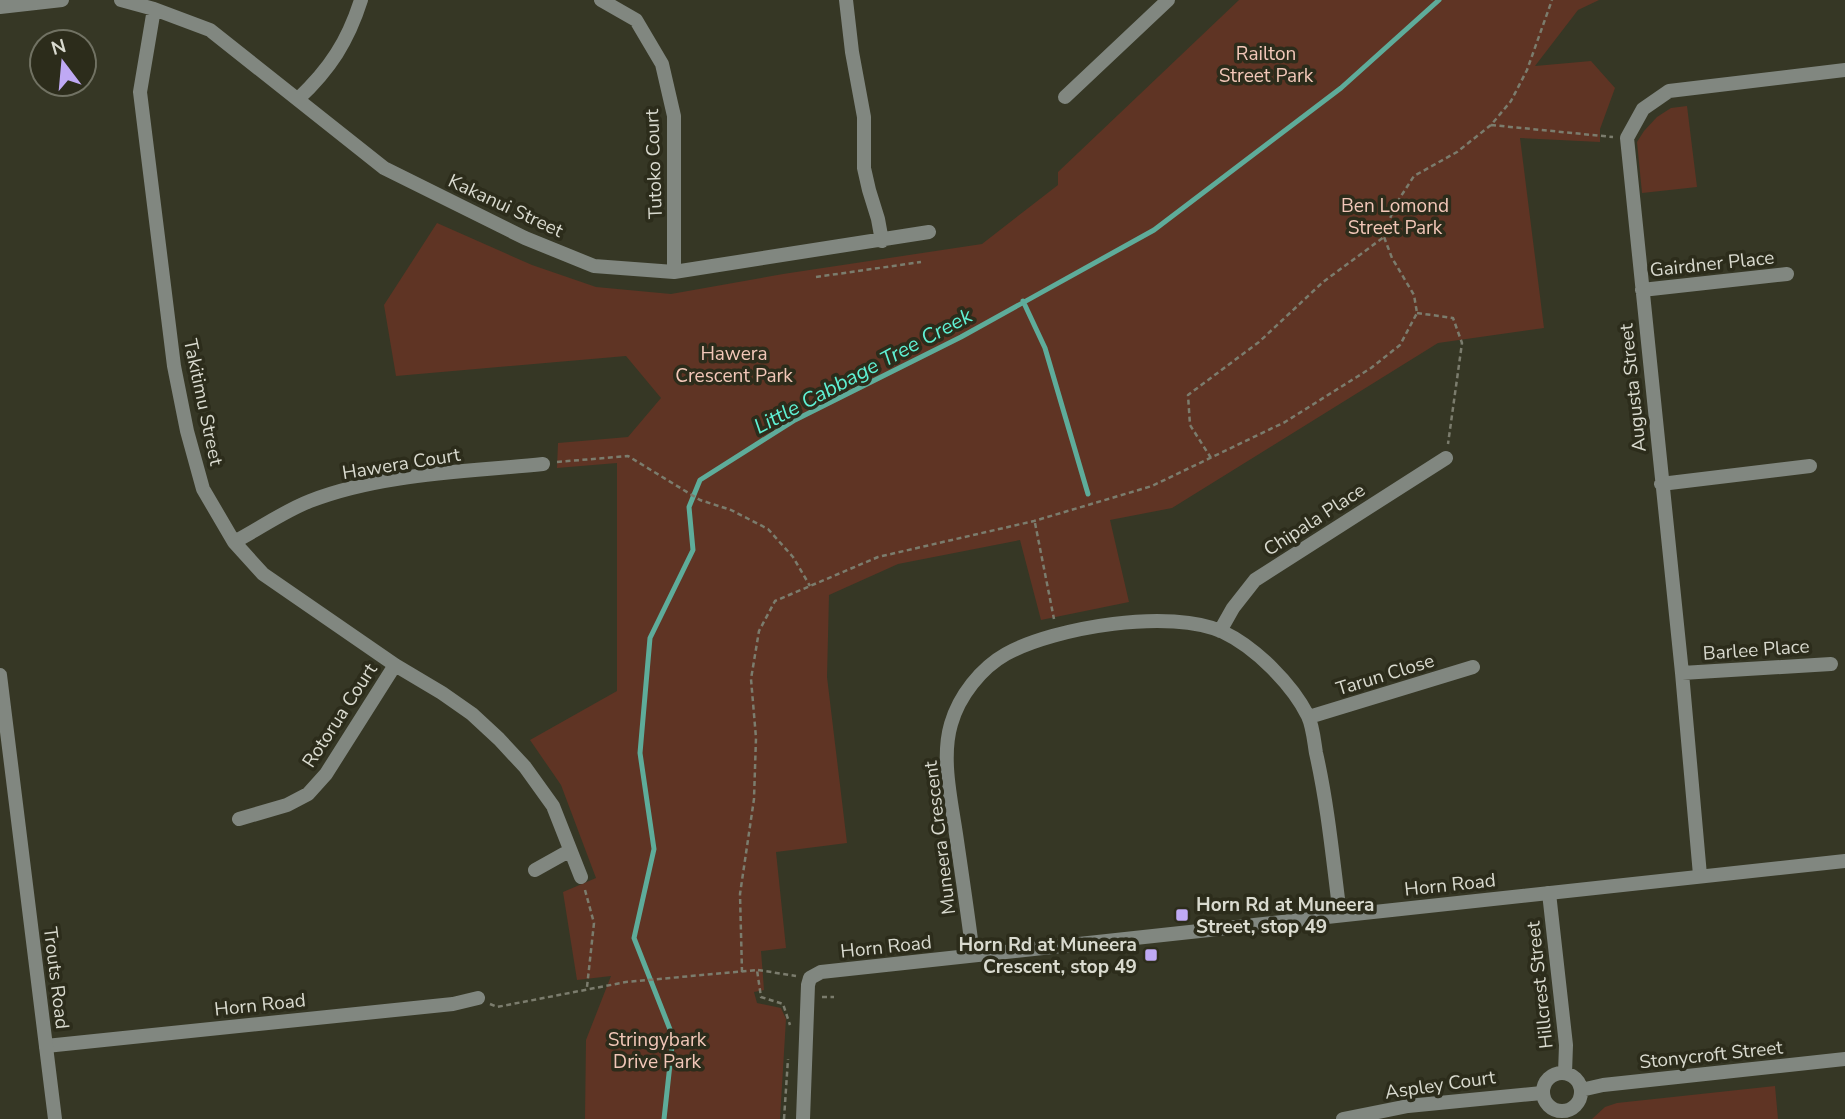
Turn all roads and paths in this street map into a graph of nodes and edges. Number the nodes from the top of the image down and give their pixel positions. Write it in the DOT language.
graph roads {
  1 [pos="62,0"];
  2 [pos="121,0"];
  3 [pos="361,0"];
  4 [pos="601,0"];
  5 [pos="846,0"];
  6 [pos="1552,0"];
  7 [pos="1159,3"];
  8 [pos="0,7"];
  9 [pos="154,9"];
  10 [pos="1845,70"];
  11 [pos="1065,97"];
  12 [pos="298,99"];
  13 [pos="1491,125"];
  14 [pos="1627,138"];
  15 [pos="929,232"];
  16 [pos="1384,237"];
  17 [pos="882,241"];
  18 [pos="921,262"];
  19 [pos="674,272"];
  20 [pos="1787,274"];
  21 [pos="816,277"];
  22 [pos="1642,290"];
  23 [pos="1417,313"];
  24 [pos="1211,458"];
  25 [pos="1446,458"];
  26 [pos="543,464"];
  27 [pos="1810,466"];
  28 [pos="1661,484"];
  29 [pos="1034,521"];
  30 [pos="234,542"];
  31 [pos="810,586"];
  32 [pos="1220,631"];
  33 [pos="1058,636"];
  34 [pos="1831,664"];
  35 [pos="395,665"];
  36 [pos="1473,667"];
  37 [pos="1682,673"];
  38 [pos="0,675"];
  39 [pos="1308,717"];
  40 [pos="239,819"];
  41 [pos="569,851"];
  42 [pos="1845,861"];
  43 [pos="535,870"];
  44 [pos="1700,875"];
  45 [pos="581,877"];
  46 [pos="1549,893"];
  47 [pos="1340,915"];
  48 [pos="973,955"];
  49 [pos="757,970"];
  50 [pos="742,972"];
  51 [pos="810,978"];
  52 [pos="587,988"];
  53 [pos="478,998"];
  54 [pos="790,1029"];
  55 [pos="46,1046"];
  56 [pos="789,1048"];
  57 [pos="1845,1059"];
  58 [pos="1565,1073"];
  59 [pos="1581,1090"];
  60 [pos="1542,1093"];
  61 [pos="1563,1115"];
  62 [pos="55,1119"];
  63 [pos="784,1119"];
  64 [pos="803,1119"];
  65 [pos="1343,1119"];
  1 -- 8 [label="street"];
  2 -- 9 [label="street, Kakanui Street"];
  3 -- 12 [label="street"];
  4 -- 19 [label="street, Tutoko Court"];
  5 -- 17 [label="street"];
  6 -- 13 [label="path"];
  7 -- 11 [label="street"];
  9 -- 12 [label="street, Kakanui Street"];
  9 -- 30 [label="street, Takitimu Street"];
  10 -- 14 [label="street"];
  12 -- 19 [label="street, Kakanui Street"];
  13 -- 14 [label="path"];
  13 -- 16 [label="path"];
  14 -- 22 [label="street, Augusta Street"];
  15 -- 17 [label="street, Kakanui Street"];
  16 -- 23 [label="path"];
  16 -- 24 [label="path"];
  17 -- 19 [label="street, Kakanui Street"];
  18 -- 21 [label="path"];
  20 -- 22 [label="street, Gairdner Place"];
  22 -- 28 [label="street, Augusta Street"];
  23 -- 24 [label="path"];
  23 -- 25 [label="path"];
  24 -- 29 [label="path"];
  25 -- 32 [label="street, Chipala Place"];
  26 -- 30 [label="street, Hawera Court"];
  26 -- 31 [label="path"];
  27 -- 28 [label="street"];
  28 -- 37 [label="street, Augusta Street"];
  29 -- 31 [label="path"];
  29 -- 33 [label="path"];
  30 -- 35 [label="street, Takitimu Street"];
  31 -- 50 [label="path"];
  32 -- 33 [label="street, Muneera Crescent"];
  32 -- 39 [label="street, Muneera Crescent"];
  33 -- 48 [label="street, Muneera Crescent"];
  34 -- 37 [label="street, Barlee Place"];
  35 -- 40 [label="street, Rotorua Court"];
  35 -- 41 [label="street, Takitimu Street"];
  36 -- 39 [label="street, Tarun Close"];
  37 -- 44 [label="street, Augusta Street"];
  38 -- 55 [label="street, Trouts Road"];
  39 -- 47 [label="street, Muneera Crescent"];
  41 -- 43 [label="street"];
  41 -- 45 [label="street, Takitimu Street"];
  42 -- 44 [label="street, Horn Road"];
  44 -- 46 [label="street, Horn Road"];
  45 -- 52 [label="path"];
  46 -- 47 [label="street, Horn Road"];
  46 -- 58 [label="street, Hillcrest Street"];
  47 -- 48 [label="street, Horn Road"];
  48 -- 51 [label="street, Horn Road"];
  49 -- 50 [label="path"];
  49 -- 51 [label="path"];
  49 -- 54 [label="path"];
  50 -- 52 [label="path"];
  51 -- 64 [label="street"];
  52 -- 53 [label="path"];
  53 -- 55 [label="street, Horn Road"];
  55 -- 62 [label="street, Trouts Road"];
  56 -- 63 [label="path"];
  57 -- 59 [label="street, Stonycroft Street"];
  58 -- 59 [label="street, Hillcrest Street"];
  58 -- 60 [label="street, Hillcrest Street"];
  59 -- 61 [label="street"];
  60 -- 61 [label="street"];
  60 -- 65 [label="street, Aspley Court"];
}
